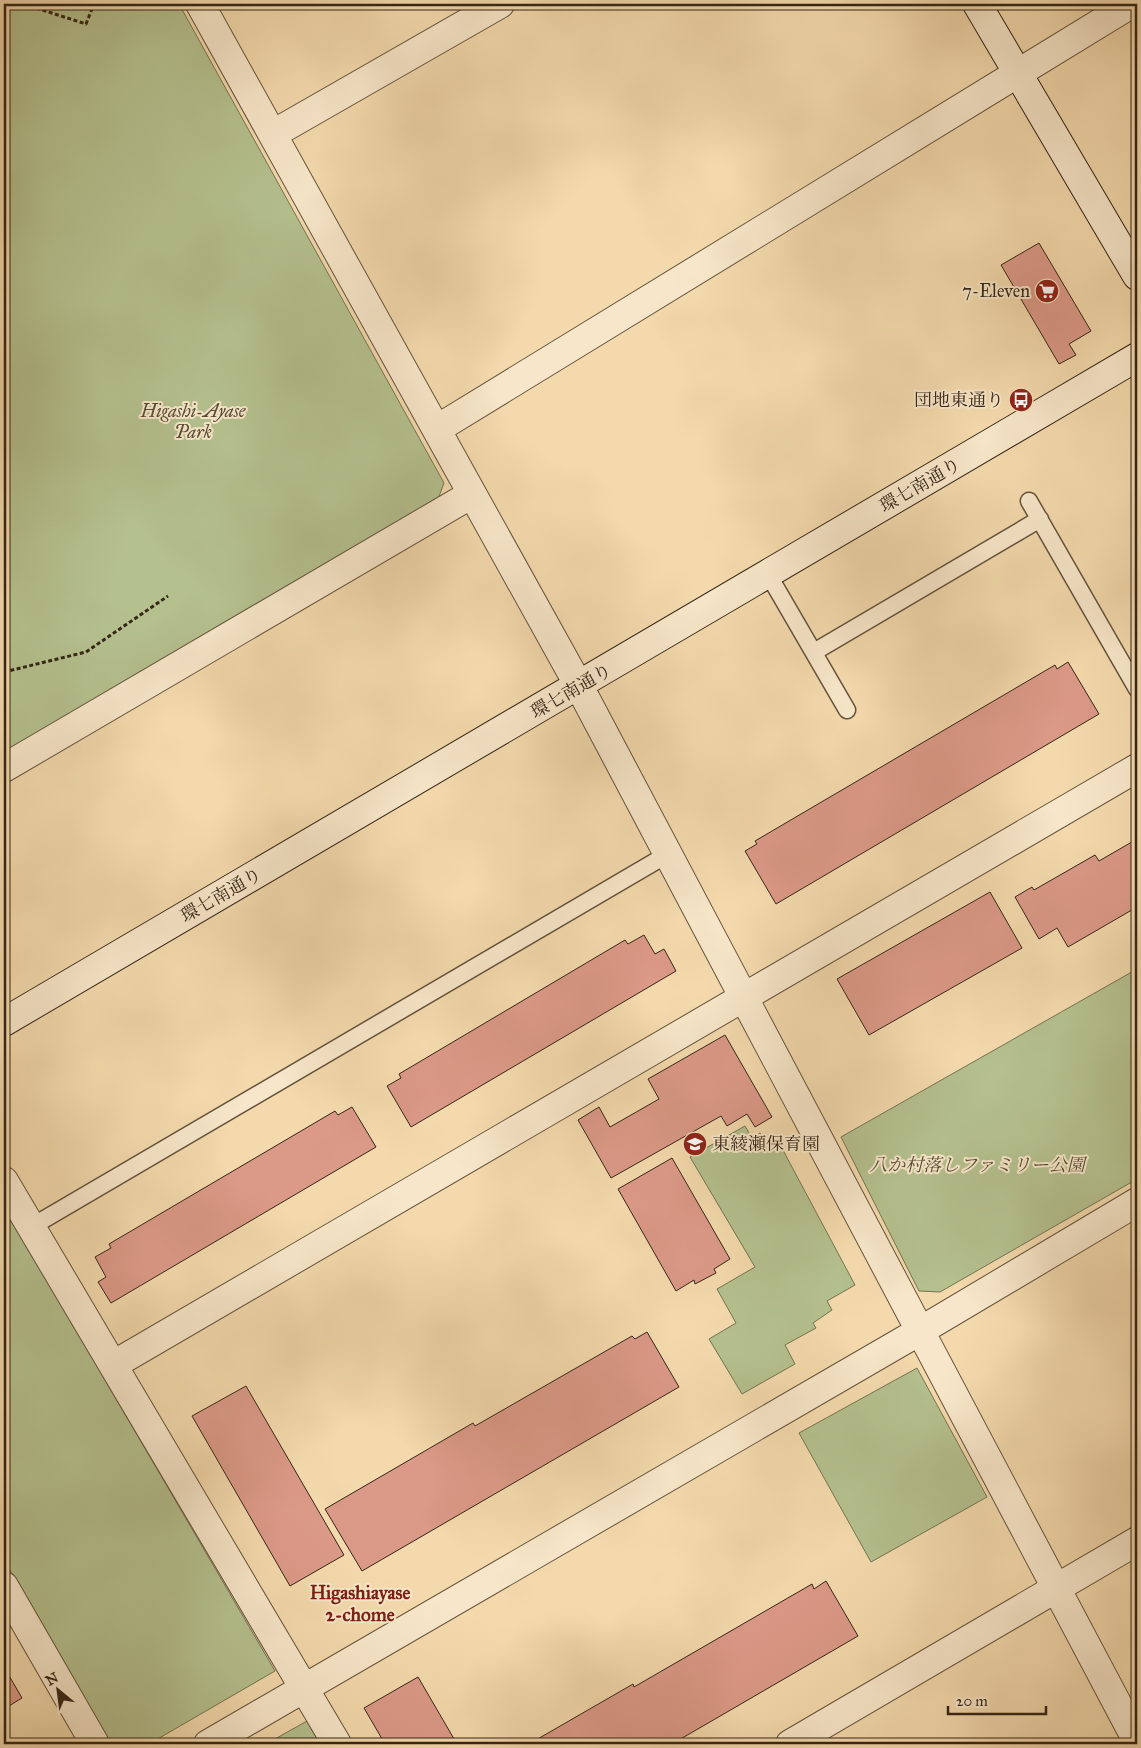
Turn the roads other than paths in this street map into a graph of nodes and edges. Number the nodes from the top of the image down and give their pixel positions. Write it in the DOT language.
graph roads {
  1 [pos="200,4"];
  2 [pos="500,4"];
  3 [pos="977,4"];
  4 [pos="1130,4"];
  5 [pos="1018,72"];
  6 [pos="273,134"];
  7 [pos="1137,276"];
  8 [pos="1137,358"];
  9 [pos="437,429"];
  10 [pos="472,494"];
  11 [pos="1029,500"];
  12 [pos="1040,519"];
  13 [pos="768,574"];
  14 [pos="814,652"];
  15 [pos="579,686"];
  16 [pos="1137,688"];
  17 [pos="847,710"];
  18 [pos="4,768"];
  19 [pos="1137,768"];
  20 [pos="668,854"];
  21 [pos="744,997"];
  22 [pos="4,1022"];
  23 [pos="4,1181"];
  24 [pos="1137,1202"];
  25 [pos="31,1227"];
  26 [pos="920,1331"];
  27 [pos="112,1365"];
  28 [pos="1137,1542"];
  29 [pos="4,1586"];
  30 [pos="1056,1589"];
  31 [pos="305,1689"];
  32 [pos="1137,1741"];
  33 [pos="95,1744"];
  34 [pos="208,1744"];
  35 [pos="337,1744"];
  36 [pos="790,1744"];
  1 -- 6 [label="street"];
  2 -- 6 [label="street"];
  3 -- 5 [label="street"];
  4 -- 5 [label="street"];
  5 -- 7 [label="street"];
  5 -- 9 [label="street"];
  6 -- 9 [label="street"];
  8 -- 13 [label="street, 環七南通り"];
  9 -- 10 [label="street"];
  10 -- 15 [label="street"];
  10 -- 18 [label="street"];
  11 -- 12 [label="lane"];
  12 -- 14 [label="lane"];
  12 -- 16 [label="lane"];
  13 -- 14 [label="lane"];
  13 -- 15 [label="street, 環七南通り"];
  14 -- 17 [label="lane"];
  15 -- 20 [label="street"];
  15 -- 22 [label="street, 環七南通り"];
  19 -- 21 [label="street"];
  20 -- 21 [label="street"];
  20 -- 25 [label="lane"];
  21 -- 26 [label="street"];
  21 -- 27 [label="street"];
  23 -- 25 [label="street"];
  24 -- 26 [label="street"];
  25 -- 27 [label="street"];
  26 -- 30 [label="street"];
  26 -- 31 [label="street"];
  27 -- 31 [label="street"];
  28 -- 30 [label="street"];
  29 -- 33 [label="street"];
  30 -- 32 [label="street"];
  30 -- 36 [label="street"];
  31 -- 34 [label="street"];
  31 -- 35 [label="street"];
}
